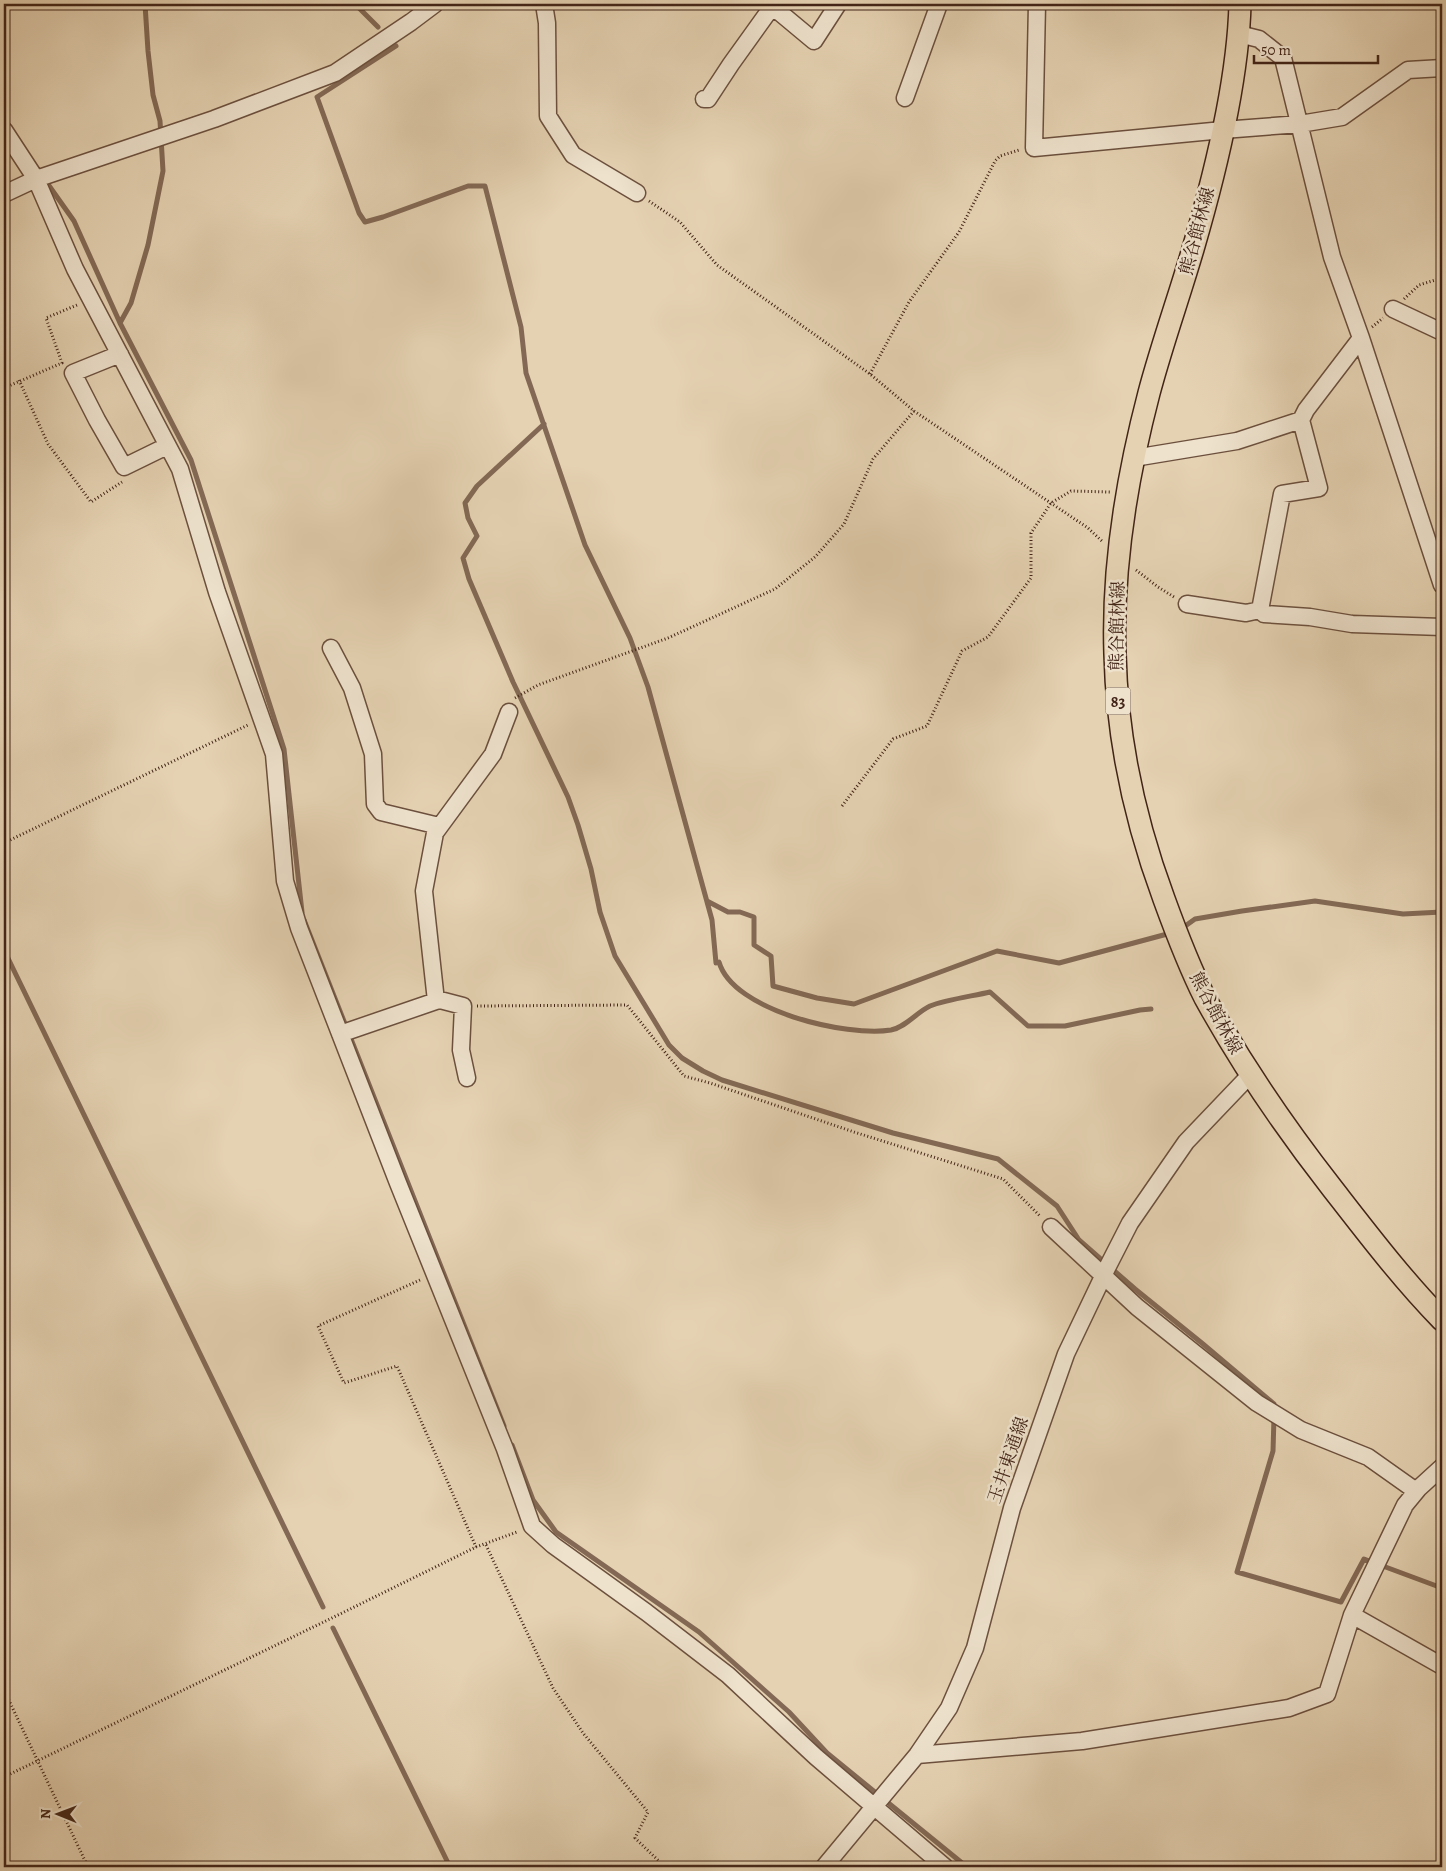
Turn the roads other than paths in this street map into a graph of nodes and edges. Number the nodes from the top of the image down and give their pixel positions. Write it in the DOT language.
graph roads {
  1 [pos="435,4"];
  2 [pos="544,4"];
  3 [pos="838,4"];
  4 [pos="938,4"];
  5 [pos="1037,4"];
  6 [pos="1240,4"];
  7 [pos="773,5"];
  8 [pos="1239,34"];
  9 [pos="1442,68"];
  10 [pos="905,98"];
  11 [pos="704,99"];
  12 [pos="1300,124"];
  13 [pos="4,130"];
  14 [pos="1223,130"];
  15 [pos="36,178"];
  16 [pos="637,193"];
  17 [pos="4,194"];
  18 [pos="1393,309"];
  19 [pos="1442,332"];
  20 [pos="1361,338"];
  21 [pos="120,354"];
  22 [pos="1301,420"];
  23 [pos="167,446"];
  24 [pos="1134,458"];
  25 [pos="1442,585"];
  26 [pos="1187,604"];
  27 [pos="1260,610"];
  28 [pos="1442,626"];
  29 [pos="331,648"];
  30 [pos="509,712"];
  31 [pos="439,826"];
  32 [pos="436,1001"];
  33 [pos="341,1034"];
  34 [pos="1250,1075"];
  35 [pos="467,1078"];
  36 [pos="1051,1227"];
  37 [pos="1103,1275"];
  38 [pos="1442,1320"];
  39 [pos="1442,1467"];
  40 [pos="1416,1491"];
  41 [pos="1352,1615"];
  42 [pos="1442,1666"];
  43 [pos="917,1755"];
  44 [pos="879,1803"];
  45 [pos="824,1867"];
  46 [pos="944,1867"];
  1 -- 15 [label="street"];
  2 -- 16 [label="street"];
  3 -- 7 [label="street"];
  4 -- 10 [label="street"];
  5 -- 14 [label="street"];
  6 -- 8 [label="main road, 熊谷館林線 / 83"];
  7 -- 11 [label="street"];
  8 -- 12 [label="street"];
  8 -- 14 [label="main road, 熊谷館林線 / 83"];
  9 -- 12 [label="street"];
  12 -- 14 [label="street"];
  12 -- 20 [label="street"];
  13 -- 15 [label="street"];
  14 -- 24 [label="main road, 熊谷館林線 / 83"];
  15 -- 17 [label="street"];
  15 -- 21 [label="street"];
  18 -- 19 [label="street"];
  20 -- 22 [label="street"];
  20 -- 25 [label="street"];
  21 -- 23 [label="street"];
  21 -- 23 [label="street"];
  22 -- 24 [label="street"];
  22 -- 27 [label="street"];
  23 -- 33 [label="street"];
  24 -- 34 [label="main road, 熊谷館林線 / 83"];
  26 -- 27 [label="street"];
  27 -- 28 [label="street"];
  29 -- 31 [label="street"];
  30 -- 31 [label="street"];
  31 -- 32 [label="street"];
  32 -- 33 [label="street"];
  32 -- 35 [label="street"];
  33 -- 44 [label="street"];
  34 -- 37 [label="street, 玉井東通線"];
  34 -- 38 [label="main road, 熊谷館林線 / 83"];
  36 -- 37 [label="street"];
  37 -- 40 [label="street"];
  37 -- 43 [label="street, 玉井東通線"];
  39 -- 40 [label="street"];
  40 -- 41 [label="street"];
  41 -- 42 [label="street"];
  41 -- 43 [label="street"];
  43 -- 44 [label="street, 玉井東通線"];
  44 -- 45 [label="street, 玉井東通線"];
  44 -- 46 [label="street"];
}
